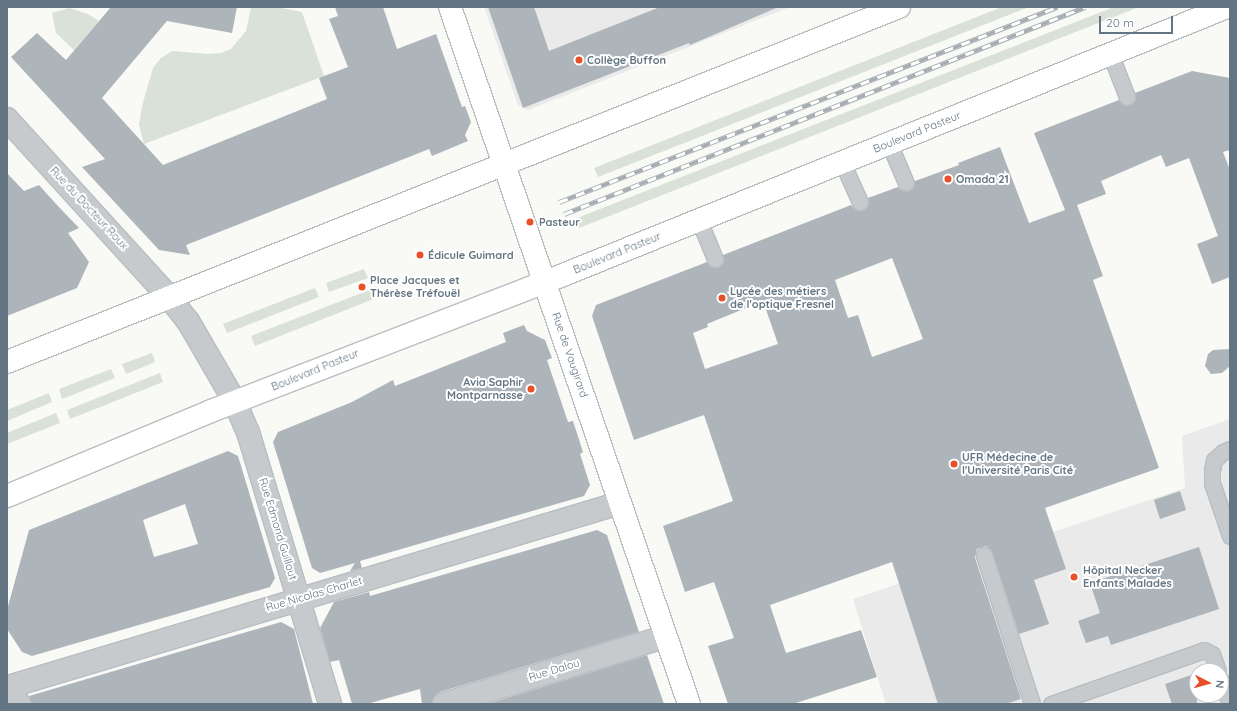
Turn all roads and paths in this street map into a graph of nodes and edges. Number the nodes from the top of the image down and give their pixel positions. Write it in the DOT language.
graph roads {
  1 [pos="450,7"];
  2 [pos="899,7"];
  3 [pos="1227,10"];
  4 [pos="1110,53"];
  5 [pos="1127,96"];
  6 [pos="7,119"];
  7 [pos="889,143"];
  8 [pos="842,162"];
  9 [pos="504,165"];
  10 [pos="906,183"];
  11 [pos="860,202"];
  12 [pos="699,220"];
  13 [pos="715,259"];
  14 [pos="546,281"];
  15 [pos="169,297"];
  16 [pos="7,362"];
  17 [pos="235,402"];
  18 [pos="1230,449"];
  19 [pos="7,496"];
  20 [pos="620,503"];
  21 [pos="1230,536"];
  22 [pos="984,555"];
  23 [pos="299,598"];
  24 [pos="665,637"];
  25 [pos="1215,663"];
  26 [pos="11,692"];
  27 [pos="1075,700"];
  28 [pos="330,704"];
  29 [pos="444,704"];
  30 [pos="689,704"];
  31 [pos="1032,704"];
  32 [pos="1051,704"];
  1 -- 9 [label="main road, Rue de Vaugirard"];
  2 -- 9 [label="main road"];
  3 -- 4 [label="main road, Boulevard Pasteur"];
  4 -- 5 [label="lane"];
  4 -- 7 [label="main road, Boulevard Pasteur"];
  6 -- 15 [label="street, Rue du Docteur Roux"];
  7 -- 8 [label="main road, Boulevard Pasteur"];
  7 -- 10 [label="lane"];
  8 -- 11 [label="lane"];
  8 -- 12 [label="main road, Boulevard Pasteur"];
  9 -- 14 [label="main road, Rue de Vaugirard"];
  9 -- 15 [label="main road"];
  12 -- 13 [label="lane"];
  12 -- 14 [label="main road, Boulevard Pasteur"];
  14 -- 17 [label="main road, Boulevard Pasteur"];
  14 -- 20 [label="main road, Rue de Vaugirard"];
  15 -- 16 [label="main road"];
  15 -- 17 [label="street"];
  17 -- 19 [label="main road, Boulevard Pasteur"];
  17 -- 23 [label="street, Rue Edmond Guillout"];
  18 -- 21 [label="lane"];
  20 -- 23 [label="street, Rue Nicolas Charlet"];
  20 -- 24 [label="main road, Rue de Vaugirard"];
  22 -- 31 [label="lane"];
  23 -- 26 [label="street, Rue Nicolas Charlet"];
  23 -- 28 [label="street, Rue Edmond Guillout"];
  24 -- 29 [label="street, Rue Dalou"];
  24 -- 30 [label="main road, Rue de Vaugirard"];
  25 -- 27 [label="lane"];
  27 -- 32 [label="lane"];
}
